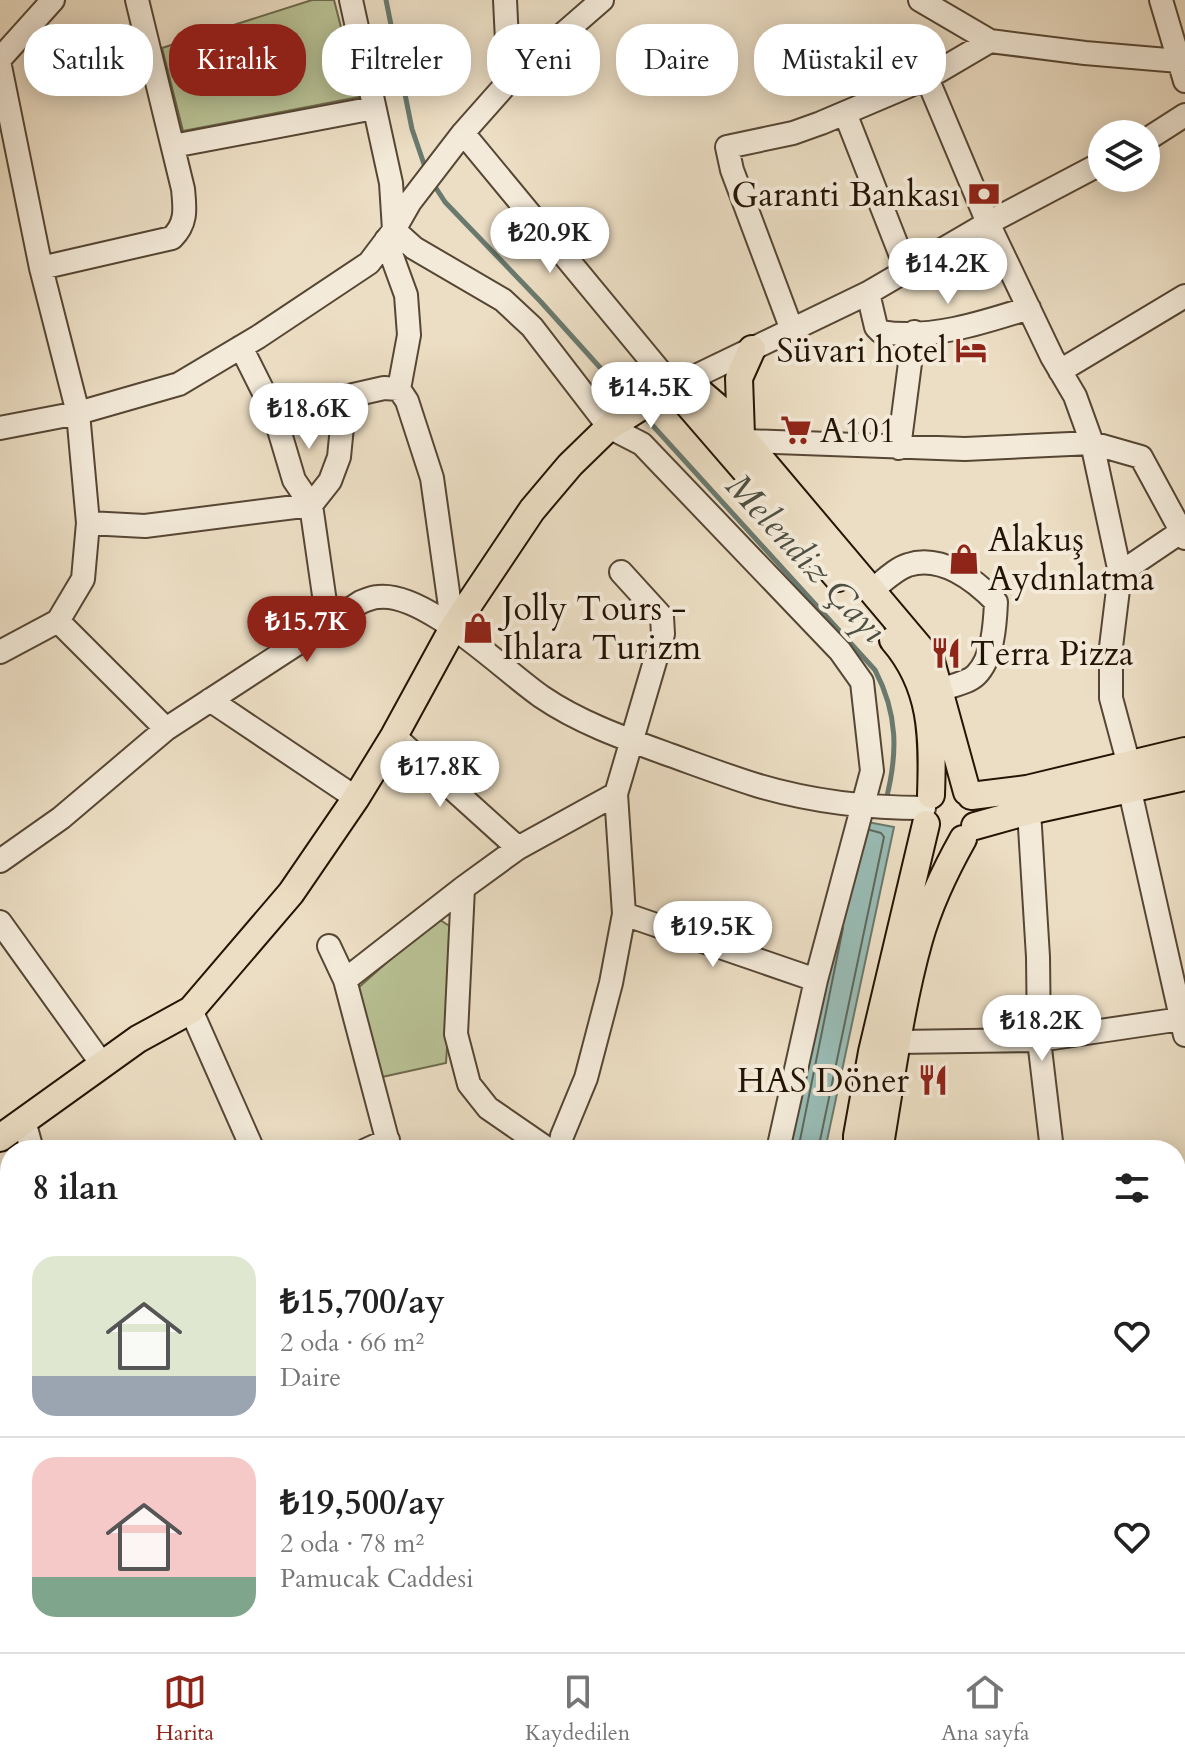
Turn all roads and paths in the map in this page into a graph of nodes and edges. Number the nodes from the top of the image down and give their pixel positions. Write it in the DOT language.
graph roads {
  1 [pos="53,0"];
  2 [pos="137,0"];
  3 [pos="351,0"];
  4 [pos="505,0"];
  5 [pos="602,0"];
  6 [pos="920,0"];
  7 [pos="1161,0"];
  8 [pos="506,24"];
  9 [pos="574,24"];
  10 [pos="990,41"];
  11 [pos="0,59"];
  12 [pos="0,66"];
  13 [pos="946,67"];
  14 [pos="1183,67"];
  15 [pos="496,96"];
  16 [pos="885,96"];
  17 [pos="935,96"];
  18 [pos="374,108"];
  19 [pos="845,113"];
  20 [pos="1185,115"];
  21 [pos="5,122"];
  22 [pos="1160,131"];
  23 [pos="463,133"];
  24 [pos="173,146"];
  25 [pos="1088,170"];
  26 [pos="988,223"];
  27 [pos="390,235"];
  28 [pos="41,268"];
  29 [pos="907,271"];
  30 [pos="868,293"];
  31 [pos="1185,296"];
  32 [pos="1029,308"];
  33 [pos="792,330"];
  34 [pos="914,332"];
  35 [pos="241,347"];
  36 [pos="752,349"];
  37 [pos="1060,371"];
  38 [pos="399,389"];
  39 [pos="670,389"];
  40 [pos="345,396"];
  41 [pos="78,413"];
  42 [pos="274,413"];
  43 [pos="609,427"];
  44 [pos="0,428"];
  45 [pos="744,438"];
  46 [pos="1092,443"];
  47 [pos="899,448"];
  48 [pos="311,505"];
  49 [pos="88,523"];
  50 [pos="1184,533"];
  51 [pos="621,572"];
  52 [pos="1120,573"];
  53 [pos="872,590"];
  54 [pos="58,621"];
  55 [pos="328,623"];
  56 [pos="453,628"];
  57 [pos="0,652"];
  58 [pos="940,690"];
  59 [pos="210,700"];
  60 [pos="166,729"];
  61 [pos="394,736"];
  62 [pos="631,741"];
  63 [pos="1185,751"];
  64 [pos="1185,777"];
  65 [pos="1130,778"];
  66 [pos="616,794"];
  67 [pos="969,794"];
  68 [pos="356,798"];
  69 [pos="868,804"];
  70 [pos="921,809"];
  71 [pos="1029,811"];
  72 [pos="969,832"];
  73 [pos="518,848"];
  74 [pos="0,861"];
  75 [pos="463,888"];
  76 [pos="624,914"];
  77 [pos="0,922"];
  78 [pos="329,946"];
  79 [pos="345,980"];
  80 [pos="816,980"];
  81 [pos="191,1010"];
  82 [pos="1184,1028"];
  83 [pos="1039,1040"];
  84 [pos="898,1042"];
  85 [pos="102,1064"];
  86 [pos="24,1121"];
  87 [pos="0,1138"];
  88 [pos="29,1140"];
  89 [pos="249,1140"];
  90 [pos="388,1140"];
  91 [pos="534,1140"];
  92 [pos="561,1140"];
  93 [pos="780,1140"];
  94 [pos="857,1140"];
  95 [pos="881,1140"];
  96 [pos="1051,1140"];
  1 -- 11 [label="street"];
  2 -- 24 [label="street"];
  3 -- 18 [label="street"];
  4 -- 8 [label="street"];
  5 -- 9 [label="street"];
  6 -- 10 [label="street"];
  7 -- 14 [label="street"];
  10 -- 13 [label="street"];
  10 -- 14 [label="street"];
  12 -- 21 [label="street"];
  15 -- 23 [label="street"];
  16 -- 19 [label="street"];
  17 -- 26 [label="street"];
  18 -- 24 [label="street"];
  18 -- 27 [label="street"];
  19 -- 29 [label="street"];
  19 -- 33 [label="street"];
  20 -- 22 [label="street"];
  21 -- 28 [label="street"];
  23 -- 27 [label="street"];
  23 -- 39 [label="street"];
  24 -- 28 [label="street"];
  25 -- 26 [label="street"];
  26 -- 29 [label="street"];
  26 -- 32 [label="street"];
  27 -- 35 [label="street"];
  27 -- 38 [label="street"];
  27 -- 43 [label="street"];
  28 -- 41 [label="street"];
  29 -- 30 [label="street"];
  30 -- 33 [label="street"];
  30 -- 34 [label="street"];
  31 -- 37 [label="street"];
  32 -- 34 [label="street"];
  32 -- 37 [label="street"];
  33 -- 36 [label="street"];
  34 -- 47 [label="street"];
  35 -- 41 [label="street"];
  35 -- 42 [label="street"];
  36 -- 39 [label="street"];
  36 -- 45 [label="main road"];
  37 -- 46 [label="street"];
  38 -- 40 [label="street"];
  38 -- 56 [label="street"];
  39 -- 43 [label="main road"];
  39 -- 45 [label="main road"];
  39 -- 70 [label="main road"];
  40 -- 42 [label="street"];
  40 -- 48 [label="street"];
  41 -- 44 [label="street"];
  41 -- 49 [label="street"];
  42 -- 48 [label="street"];
  43 -- 56 [label="main road"];
  43 -- 69 [label="street"];
  45 -- 47 [label="street"];
  45 -- 53 [label="main road"];
  46 -- 47 [label="street"];
  46 -- 50 [label="street"];
  46 -- 52 [label="street"];
  48 -- 49 [label="street"];
  48 -- 55 [label="street"];
  49 -- 54 [label="street"];
  50 -- 52 [label="street"];
  51 -- 62 [label="street"];
  52 -- 65 [label="street"];
  53 -- 58 [label="main road"];
  53 -- 58 [label="street"];
  54 -- 57 [label="street"];
  54 -- 60 [label="street"];
  55 -- 56 [label="street"];
  55 -- 59 [label="street"];
  56 -- 61 [label="main road"];
  56 -- 62 [label="street"];
  58 -- 67 [label="main road"];
  59 -- 60 [label="street"];
  59 -- 68 [label="street"];
  60 -- 74 [label="street"];
  61 -- 68 [label="main road"];
  61 -- 73 [label="street"];
  62 -- 66 [label="street"];
  62 -- 69 [label="street"];
  63 -- 65 [label="main road"];
  64 -- 65 [label="main road"];
  65 -- 67 [label="main road"];
  65 -- 71 [label="main road"];
  65 -- 82 [label="street"];
  66 -- 73 [label="street"];
  66 -- 76 [label="street"];
  67 -- 70 [label="main road"];
  67 -- 72 [label="main road"];
  68 -- 81 [label="main road"];
  69 -- 70 [label="street"];
  69 -- 80 [label="street"];
  70 -- 72 [label="main road"];
  70 -- 94 [label="main road"];
  71 -- 72 [label="main road"];
  71 -- 83 [label="street"];
  72 -- 84 [label="main road"];
  73 -- 75 [label="street"];
  75 -- 79 [label="street"];
  75 -- 91 [label="street"];
  76 -- 80 [label="street"];
  76 -- 92 [label="street"];
  77 -- 85 [label="street"];
  78 -- 79 [label="street"];
  79 -- 90 [label="street"];
  80 -- 93 [label="street"];
  81 -- 85 [label="main road"];
  81 -- 89 [label="street"];
  82 -- 83 [label="street"];
  83 -- 84 [label="street"];
  83 -- 96 [label="street"];
  84 -- 95 [label="main road"];
  85 -- 86 [label="main road"];
  86 -- 87 [label="main road"];
  86 -- 88 [label="street"];
}
